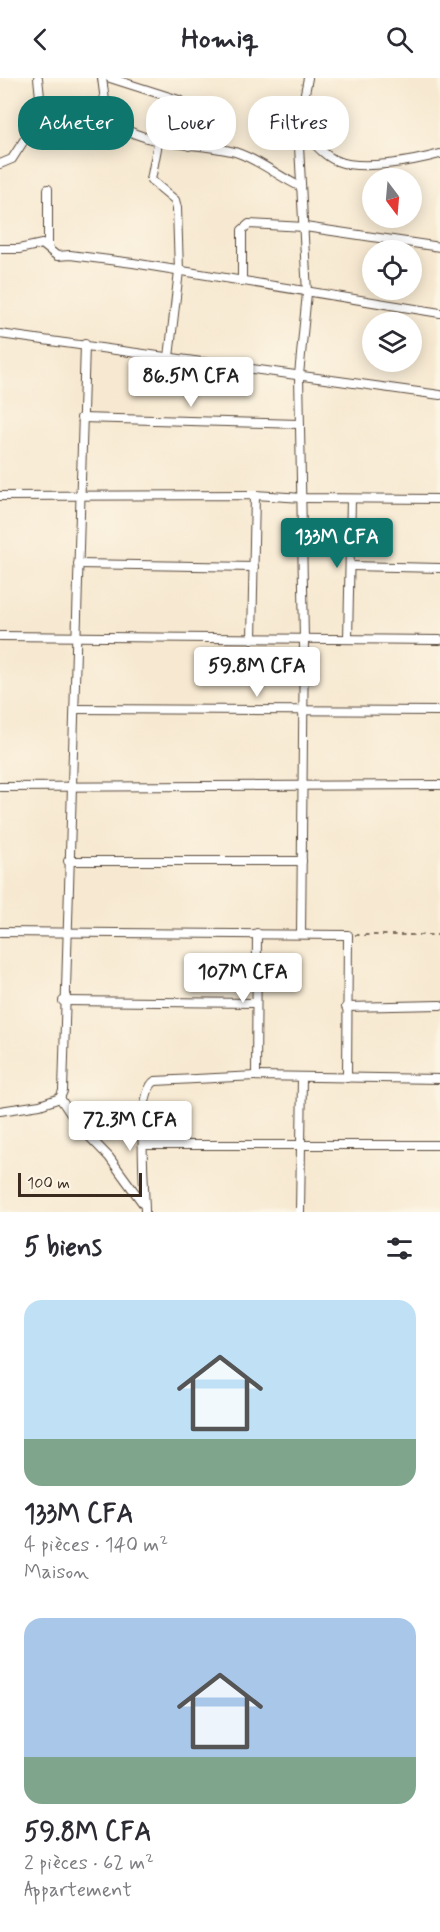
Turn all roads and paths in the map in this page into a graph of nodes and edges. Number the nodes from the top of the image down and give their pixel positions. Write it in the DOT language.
graph roads {
  1 [pos="38,78"];
  2 [pos="102,78"];
  3 [pos="110,78"];
  4 [pos="308,78"];
  5 [pos="166,96"];
  6 [pos="304,96"];
  7 [pos="146,138"];
  8 [pos="156,150"];
  9 [pos="216,150"];
  10 [pos="299,150"];
  11 [pos="324,150"];
  12 [pos="440,154"];
  13 [pos="0,164"];
  14 [pos="301,187"];
  15 [pos="48,189"];
  16 [pos="305,226"];
  17 [pos="48,247"];
  18 [pos="440,247"];
  19 [pos="0,249"];
  20 [pos="179,270"];
  21 [pos="242,282"];
  22 [pos="307,293"];
  23 [pos="440,313"];
  24 [pos="0,334"];
  25 [pos="85,344"];
  26 [pos="168,357"];
  27 [pos="299,375"];
  28 [pos="440,395"];
  29 [pos="81,418"];
  30 [pos="300,424"];
  31 [pos="255,495"];
  32 [pos="0,496"];
  33 [pos="79,497"];
  34 [pos="303,498"];
  35 [pos="351,499"];
  36 [pos="440,500"];
  37 [pos="78,564"];
  38 [pos="350,566"];
  39 [pos="254,567"];
  40 [pos="440,568"];
  41 [pos="0,636"];
  42 [pos="75,637"];
  43 [pos="252,639"];
  44 [pos="304,639"];
  45 [pos="348,639"];
  46 [pos="440,640"];
  47 [pos="75,709"];
  48 [pos="302,711"];
  49 [pos="440,711"];
  50 [pos="72,785"];
  51 [pos="302,785"];
  52 [pos="440,785"];
  53 [pos="0,787"];
  54 [pos="69,861"];
  55 [pos="302,861"];
  56 [pos="66,932"];
  57 [pos="0,933"];
  58 [pos="257,933"];
  59 [pos="301,934"];
  60 [pos="348,935"];
  61 [pos="440,935"];
  62 [pos="63,1001"];
  63 [pos="256,1003"];
  64 [pos="440,1005"];
  65 [pos="346,1007"];
  66 [pos="256,1076"];
  67 [pos="302,1077"];
  68 [pos="347,1077"];
  69 [pos="440,1079"];
  70 [pos="60,1098"];
  71 [pos="0,1111"];
  72 [pos="143,1145"];
  73 [pos="302,1145"];
  74 [pos="440,1145"];
  75 [pos="145,1209"];
  76 [pos="300,1212"];
  1 -- 13 [label="street"];
  2 -- 7 [label="street"];
  3 -- 5 [label="street"];
  4 -- 6 [label="street"];
  8 -- 20 [label="street"];
  9 -- 14 [label="street"];
  10 -- 14 [label="street"];
  11 -- 12 [label="street"];
  14 -- 16 [label="street"];
  15 -- 17 [label="street"];
  16 -- 18 [label="street"];
  16 -- 21 [label="street"];
  16 -- 22 [label="street"];
  17 -- 19 [label="street"];
  17 -- 20 [label="street"];
  20 -- 21 [label="street"];
  20 -- 26 [label="street"];
  21 -- 22 [label="street"];
  22 -- 23 [label="street"];
  22 -- 27 [label="street"];
  24 -- 25 [label="street"];
  25 -- 26 [label="street"];
  25 -- 29 [label="street"];
  26 -- 27 [label="street"];
  27 -- 28 [label="street"];
  27 -- 30 [label="street"];
  29 -- 30 [label="street"];
  29 -- 33 [label="street"];
  30 -- 34 [label="street"];
  31 -- 33 [label="street"];
  31 -- 34 [label="street"];
  31 -- 39 [label="street"];
  32 -- 33 [label="street"];
  33 -- 37 [label="street"];
  34 -- 35 [label="street"];
  34 -- 44 [label="street"];
  35 -- 36 [label="street"];
  35 -- 38 [label="street"];
  37 -- 39 [label="street"];
  37 -- 42 [label="street"];
  38 -- 40 [label="street"];
  38 -- 45 [label="street"];
  39 -- 43 [label="street"];
  41 -- 42 [label="street"];
  42 -- 43 [label="street"];
  42 -- 47 [label="street"];
  43 -- 44 [label="street"];
  44 -- 45 [label="street"];
  44 -- 48 [label="street"];
  45 -- 46 [label="street"];
  47 -- 48 [label="street"];
  47 -- 50 [label="street"];
  48 -- 49 [label="street"];
  48 -- 51 [label="street"];
  50 -- 51 [label="street"];
  50 -- 53 [label="street"];
  50 -- 54 [label="street"];
  51 -- 52 [label="street"];
  51 -- 55 [label="street"];
  54 -- 55 [label="street"];
  54 -- 56 [label="street"];
  55 -- 59 [label="street"];
  56 -- 57 [label="street"];
  56 -- 58 [label="street"];
  56 -- 62 [label="street"];
  58 -- 59 [label="street"];
  58 -- 63 [label="street"];
  59 -- 60 [label="street"];
  60 -- 61 [label="path"];
  60 -- 65 [label="street"];
  62 -- 63 [label="street"];
  62 -- 70 [label="street"];
  63 -- 66 [label="street"];
  64 -- 65 [label="street"];
  65 -- 68 [label="street"];
  66 -- 67 [label="street"];
  66 -- 72 [label="street"];
  67 -- 68 [label="street"];
  67 -- 73 [label="street"];
  68 -- 69 [label="street"];
  70 -- 71 [label="street"];
  70 -- 75 [label="street"];
  72 -- 73 [label="street"];
  72 -- 75 [label="street"];
  73 -- 74 [label="street"];
  73 -- 76 [label="street"];
}
